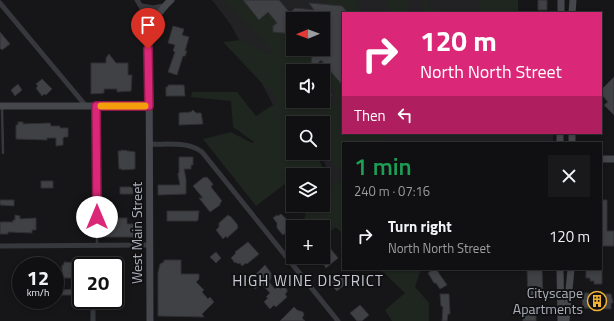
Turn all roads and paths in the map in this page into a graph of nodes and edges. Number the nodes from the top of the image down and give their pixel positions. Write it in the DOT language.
graph roads {
  1 [pos="137,0"];
  2 [pos="171,0"];
  3 [pos="561,0"];
  4 [pos="573,0"];
  5 [pos="0,3"];
  6 [pos="142,6"];
  7 [pos="164,6"];
  8 [pos="561,12"];
  9 [pos="572,12"];
  10 [pos="148,49"];
  11 [pos="1,106"];
  12 [pos="86,106"];
  13 [pos="96,106"];
  14 [pos="149,106"];
  15 [pos="149,144"];
  16 [pos="3,153"];
  17 [pos="602,159"];
  18 [pos="614,159"];
  19 [pos="0,246"];
  20 [pos="97,246"];
  21 [pos="150,246"];
  22 [pos="560,270"];
  23 [pos="571,270"];
  24 [pos="93,309"];
  25 [pos="93,321"];
  26 [pos="150,321"];
  27 [pos="338,321"];
  28 [pos="561,321"];
  29 [pos="566,321"];
  1 -- 6 [label="street"];
  2 -- 7 [label="main road, West Main Street"];
  3 -- 8 [label="main road"];
  4 -- 9 [label="main road"];
  5 -- 12 [label="street"];
  6 -- 7 [label="street"];
  6 -- 10 [label="street"];
  7 -- 10 [label="main road, West Main Street"];
  10 -- 14 [label="main road, West Main Street"];
  11 -- 12 [label="main road"];
  11 -- 16 [label="lane"];
  12 -- 13 [label="main road"];
  13 -- 14 [label="main road"];
  13 -- 20 [label="lane"];
  14 -- 15 [label="main road, West Main Street"];
  15 -- 21 [label="main road, West Main Street"];
  15 -- 27 [label="street"];
  17 -- 18 [label="main road"];
  19 -- 20 [label="street"];
  20 -- 21 [label="street"];
  21 -- 26 [label="main road, West Main Street"];
  22 -- 28 [label="main road"];
  23 -- 29 [label="main road"];
  24 -- 25 [label="street"];
}
